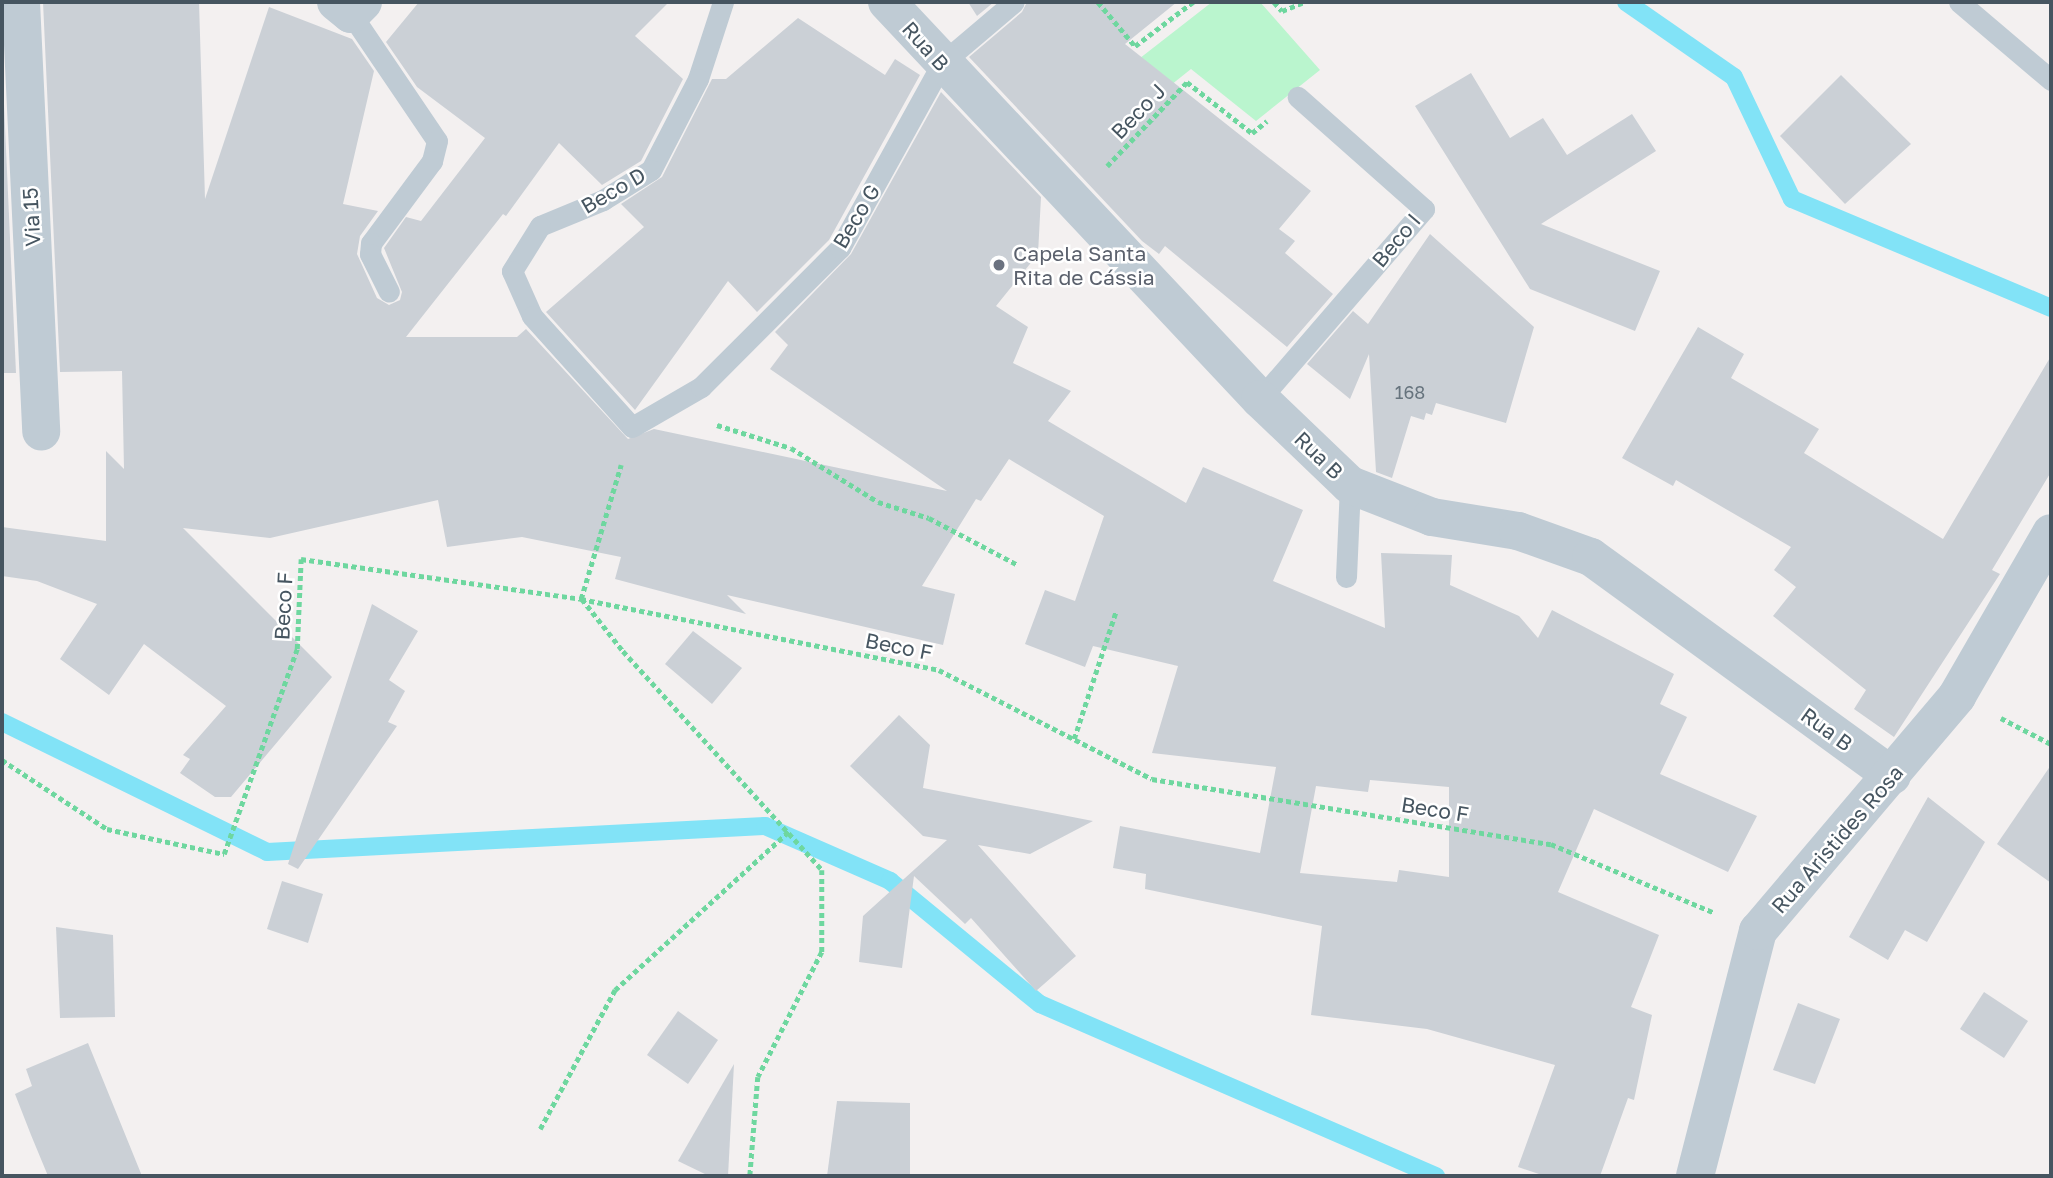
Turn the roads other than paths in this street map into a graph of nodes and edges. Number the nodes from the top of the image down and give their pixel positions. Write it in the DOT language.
graph roads {
  1 [pos="21,2"];
  2 [pos="723,2"];
  3 [pos="887,2"];
  4 [pos="1014,2"];
  5 [pos="1959,2"];
  6 [pos="350,6"];
  7 [pos="942,63"];
  8 [pos="2051,80"];
  9 [pos="1298,97"];
  10 [pos="389,292"];
  11 [pos="1261,399"];
  12 [pos="632,427"];
  13 [pos="41,432"];
  14 [pos="1350,485"];
  15 [pos="2051,533"];
  16 [pos="1346,577"];
  17 [pos="1892,776"];
  18 [pos="1695,1176"];
  1 -- 13 [label="street, Via 15"];
  2 -- 12 [label="lane, Beco D"];
  3 -- 7 [label="street, Rua B"];
  4 -- 7 [label="lane, Beco G"];
  5 -- 8 [label="lane"];
  6 -- 10 [label="lane"];
  7 -- 11 [label="street, Rua B"];
  7 -- 12 [label="lane, Beco G"];
  9 -- 11 [label="lane, Beco I"];
  11 -- 14 [label="street, Rua B"];
  14 -- 16 [label="lane"];
  14 -- 17 [label="street, Rua B"];
  15 -- 17 [label="street, Rua Aristides Rosa"];
  17 -- 18 [label="street, Rua Aristides Rosa"];
}
